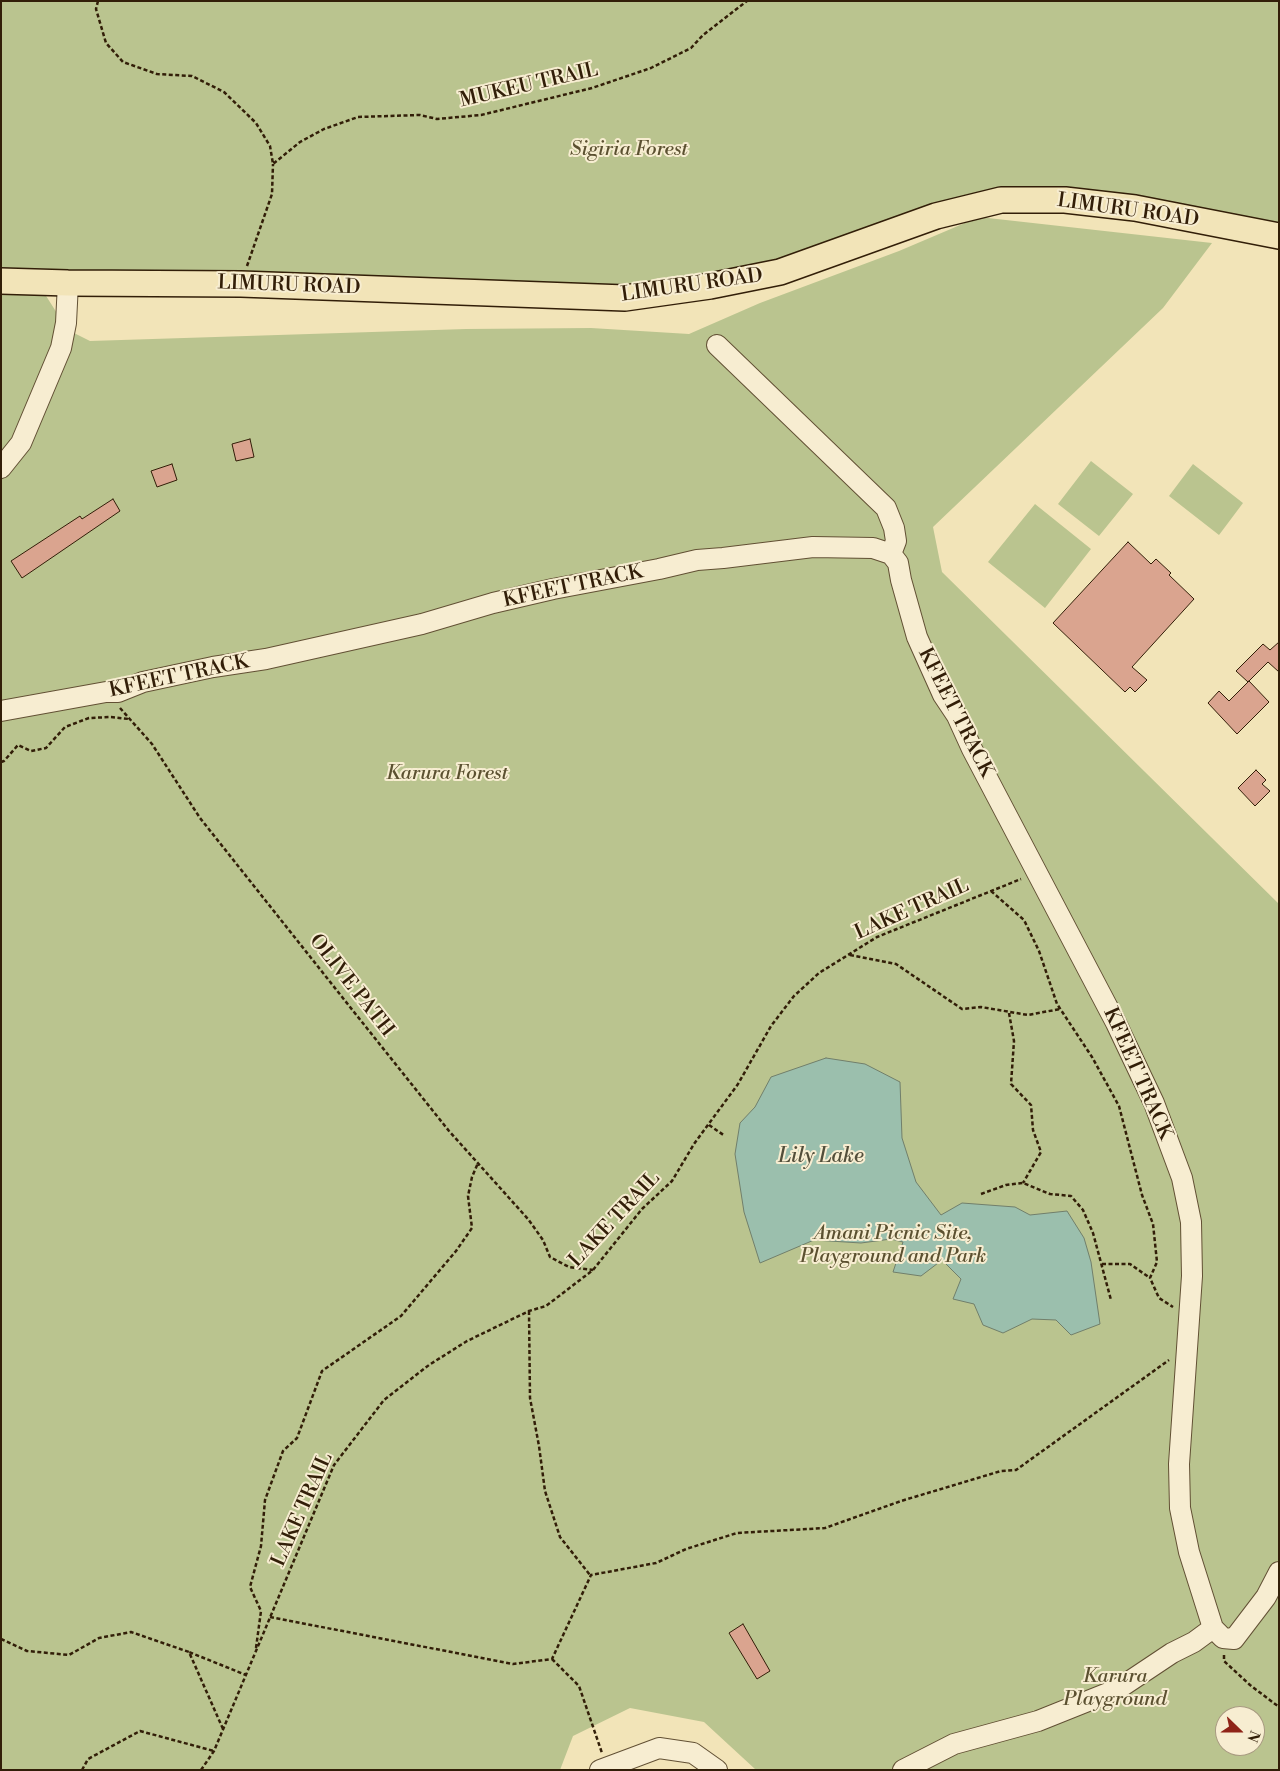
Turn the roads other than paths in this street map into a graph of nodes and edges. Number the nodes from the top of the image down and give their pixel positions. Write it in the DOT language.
graph roads {
  1 [pos="1199,221"];
  2 [pos="1279,236"];
  3 [pos="1279,243"];
  4 [pos="1,281"];
  5 [pos="68,283"];
  6 [pos="717,344"];
  7 [pos="1,468"];
  8 [pos="890,554"];
  9 [pos="1,711"];
  10 [pos="1279,1572"];
  11 [pos="1218,1633"];
  12 [pos="603,1768"];
  13 [pos="717,1770"];
  14 [pos="903,1770"];
  1 -- 2 [label="main road, LIMURU ROAD"];
  1 -- 3 [label="main road"];
  1 -- 5 [label="main road, LIMURU ROAD"];
  4 -- 5 [label="main road, LIMURU ROAD"];
  5 -- 7 [label="street"];
  6 -- 8 [label="street"];
  8 -- 9 [label="street, KFEET TRACK"];
  8 -- 11 [label="street, KFEET TRACK"];
  10 -- 11 [label="street"];
  11 -- 14 [label="street"];
  12 -- 13 [label="street"];
}
